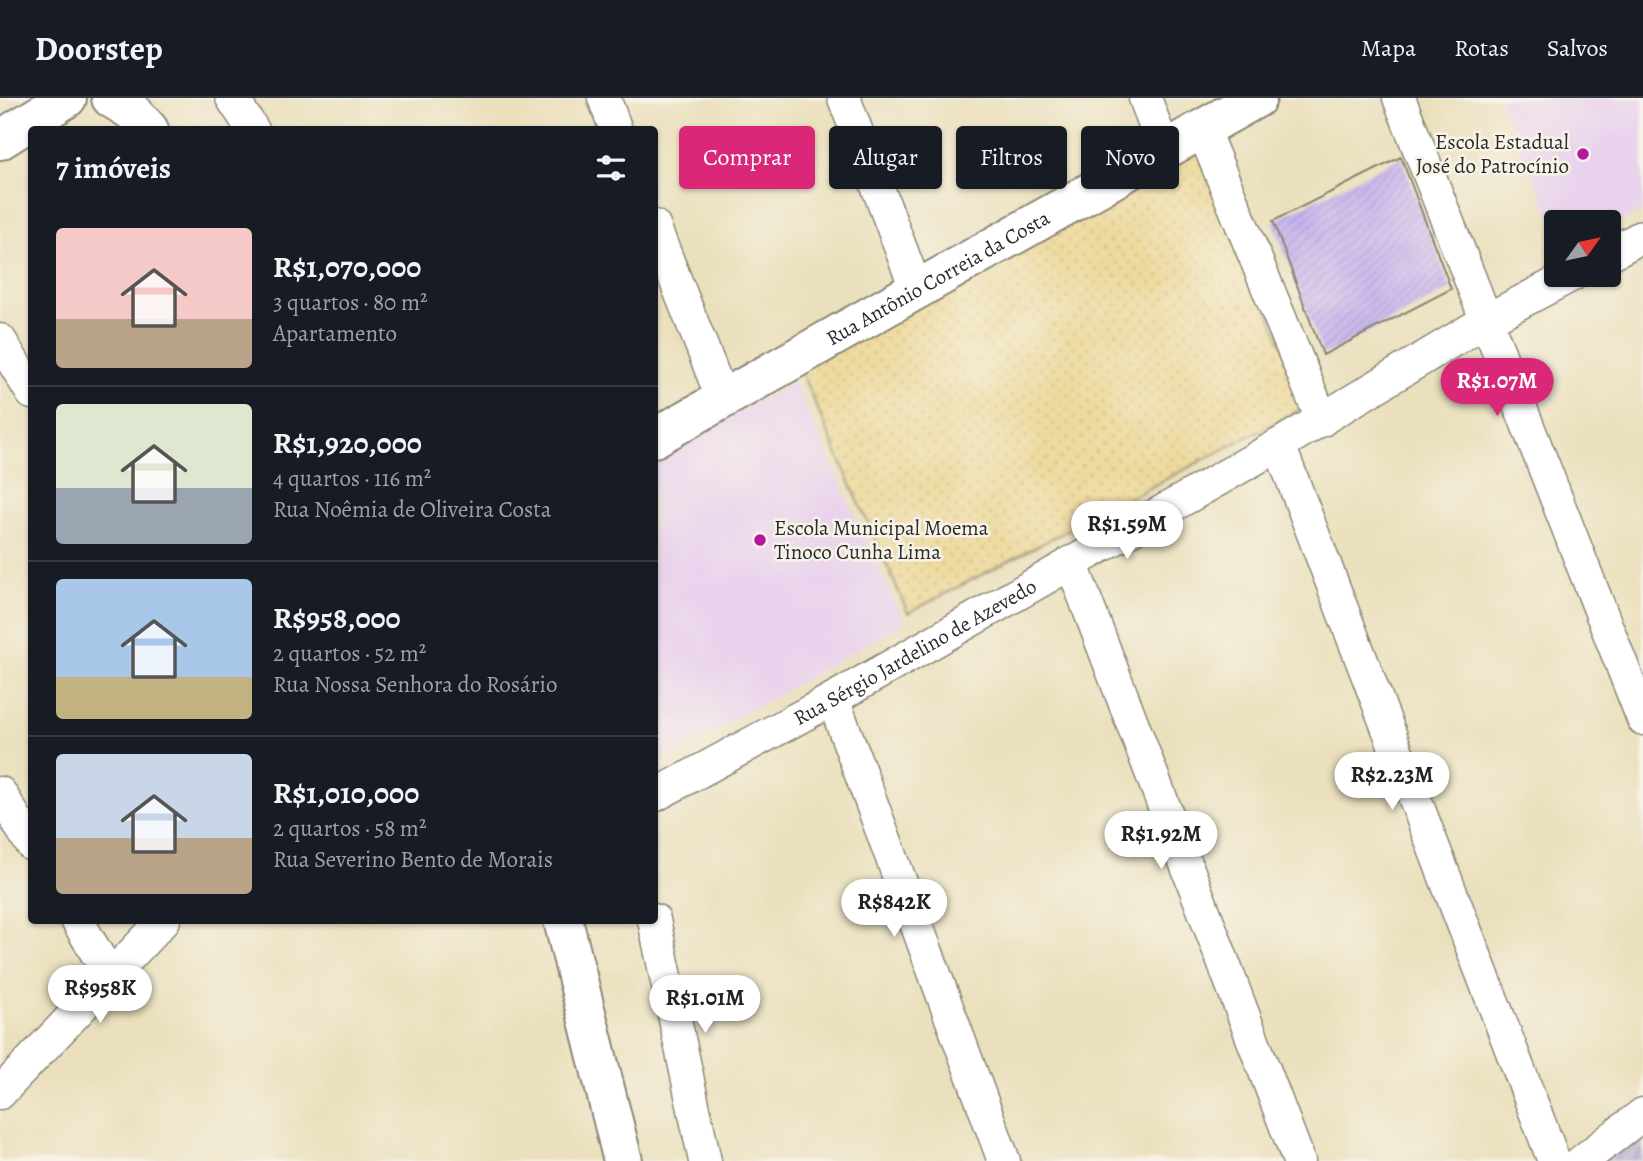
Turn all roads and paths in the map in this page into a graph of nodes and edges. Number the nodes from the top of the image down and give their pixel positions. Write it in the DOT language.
graph roads {
  1 [pos="67,98"];
  2 [pos="111,98"];
  3 [pos="232,98"];
  4 [pos="604,98"];
  5 [pos="844,98"];
  6 [pos="1145,98"];
  7 [pos="1257,98"];
  8 [pos="1399,98"];
  9 [pos="145,126"];
  10 [pos="250,126"];
  11 [pos="614,126"];
  12 [pos="1155,126"];
  13 [pos="1202,128"];
  14 [pos="0,140"];
  15 [pos="1179,141"];
  16 [pos="1094,189"];
  17 [pos="658,236"];
  18 [pos="1643,236"];
  19 [pos="1621,248"];
  20 [pos="1549,287"];
  21 [pos="916,289"];
  22 [pos="1487,320"];
  23 [pos="0,340"];
  24 [pos="28,386"];
  25 [pos="723,400"];
  26 [pos="1322,420"];
  27 [pos="658,436"];
  28 [pos="1279,445"];
  29 [pos="1071,562"];
  30 [pos="833,699"];
  31 [pos="1643,719"];
  32 [pos="0,793"];
  33 [pos="658,794"];
  34 [pos="28,838"];
  35 [pos="79,924"];
  36 [pos="160,924"];
  37 [pos="564,924"];
  38 [pos="655,924"];
  39 [pos="110,976"];
  40 [pos="0,1093"];
  41 [pos="1643,1114"];
  42 [pos="623,1161"];
  43 [pos="705,1161"];
  44 [pos="1004,1161"];
  45 [pos="1299,1161"];
  46 [pos="1554,1161"];
  47 [pos="1581,1161"];
  1 -- 14 [label="street"];
  2 -- 9 [label="street"];
  3 -- 10 [label="street"];
  4 -- 11 [label="street"];
  5 -- 21 [label="street"];
  6 -- 12 [label="street"];
  7 -- 13 [label="street, Rua Antônio Correia da Costa"];
  8 -- 22 [label="street"];
  13 -- 15 [label="street, Rua Antônio Correia da Costa"];
  13 -- 26 [label="street"];
  16 -- 21 [label="street, Rua Antônio Correia da Costa"];
  17 -- 25 [label="street"];
  18 -- 19 [label="street"];
  20 -- 22 [label="street, Rua Sérgio Jardelino de Azevedo"];
  21 -- 25 [label="street, Rua Antônio Correia da Costa"];
  22 -- 26 [label="street, Rua Sérgio Jardelino de Azevedo"];
  22 -- 31 [label="street"];
  23 -- 24 [label="street"];
  25 -- 27 [label="street, Rua Antônio Correia da Costa"];
  26 -- 28 [label="street, Rua Sérgio Jardelino de Azevedo"];
  28 -- 29 [label="street, Rua Sérgio Jardelino de Azevedo"];
  28 -- 46 [label="street"];
  29 -- 30 [label="street, Rua Sérgio Jardelino de Azevedo"];
  29 -- 45 [label="street"];
  30 -- 33 [label="street, Rua Sérgio Jardelino de Azevedo"];
  30 -- 44 [label="street"];
  32 -- 34 [label="street"];
  35 -- 39 [label="street"];
  36 -- 39 [label="street"];
  37 -- 42 [label="street"];
  38 -- 43 [label="street"];
  39 -- 40 [label="street"];
  41 -- 47 [label="street"];
}
